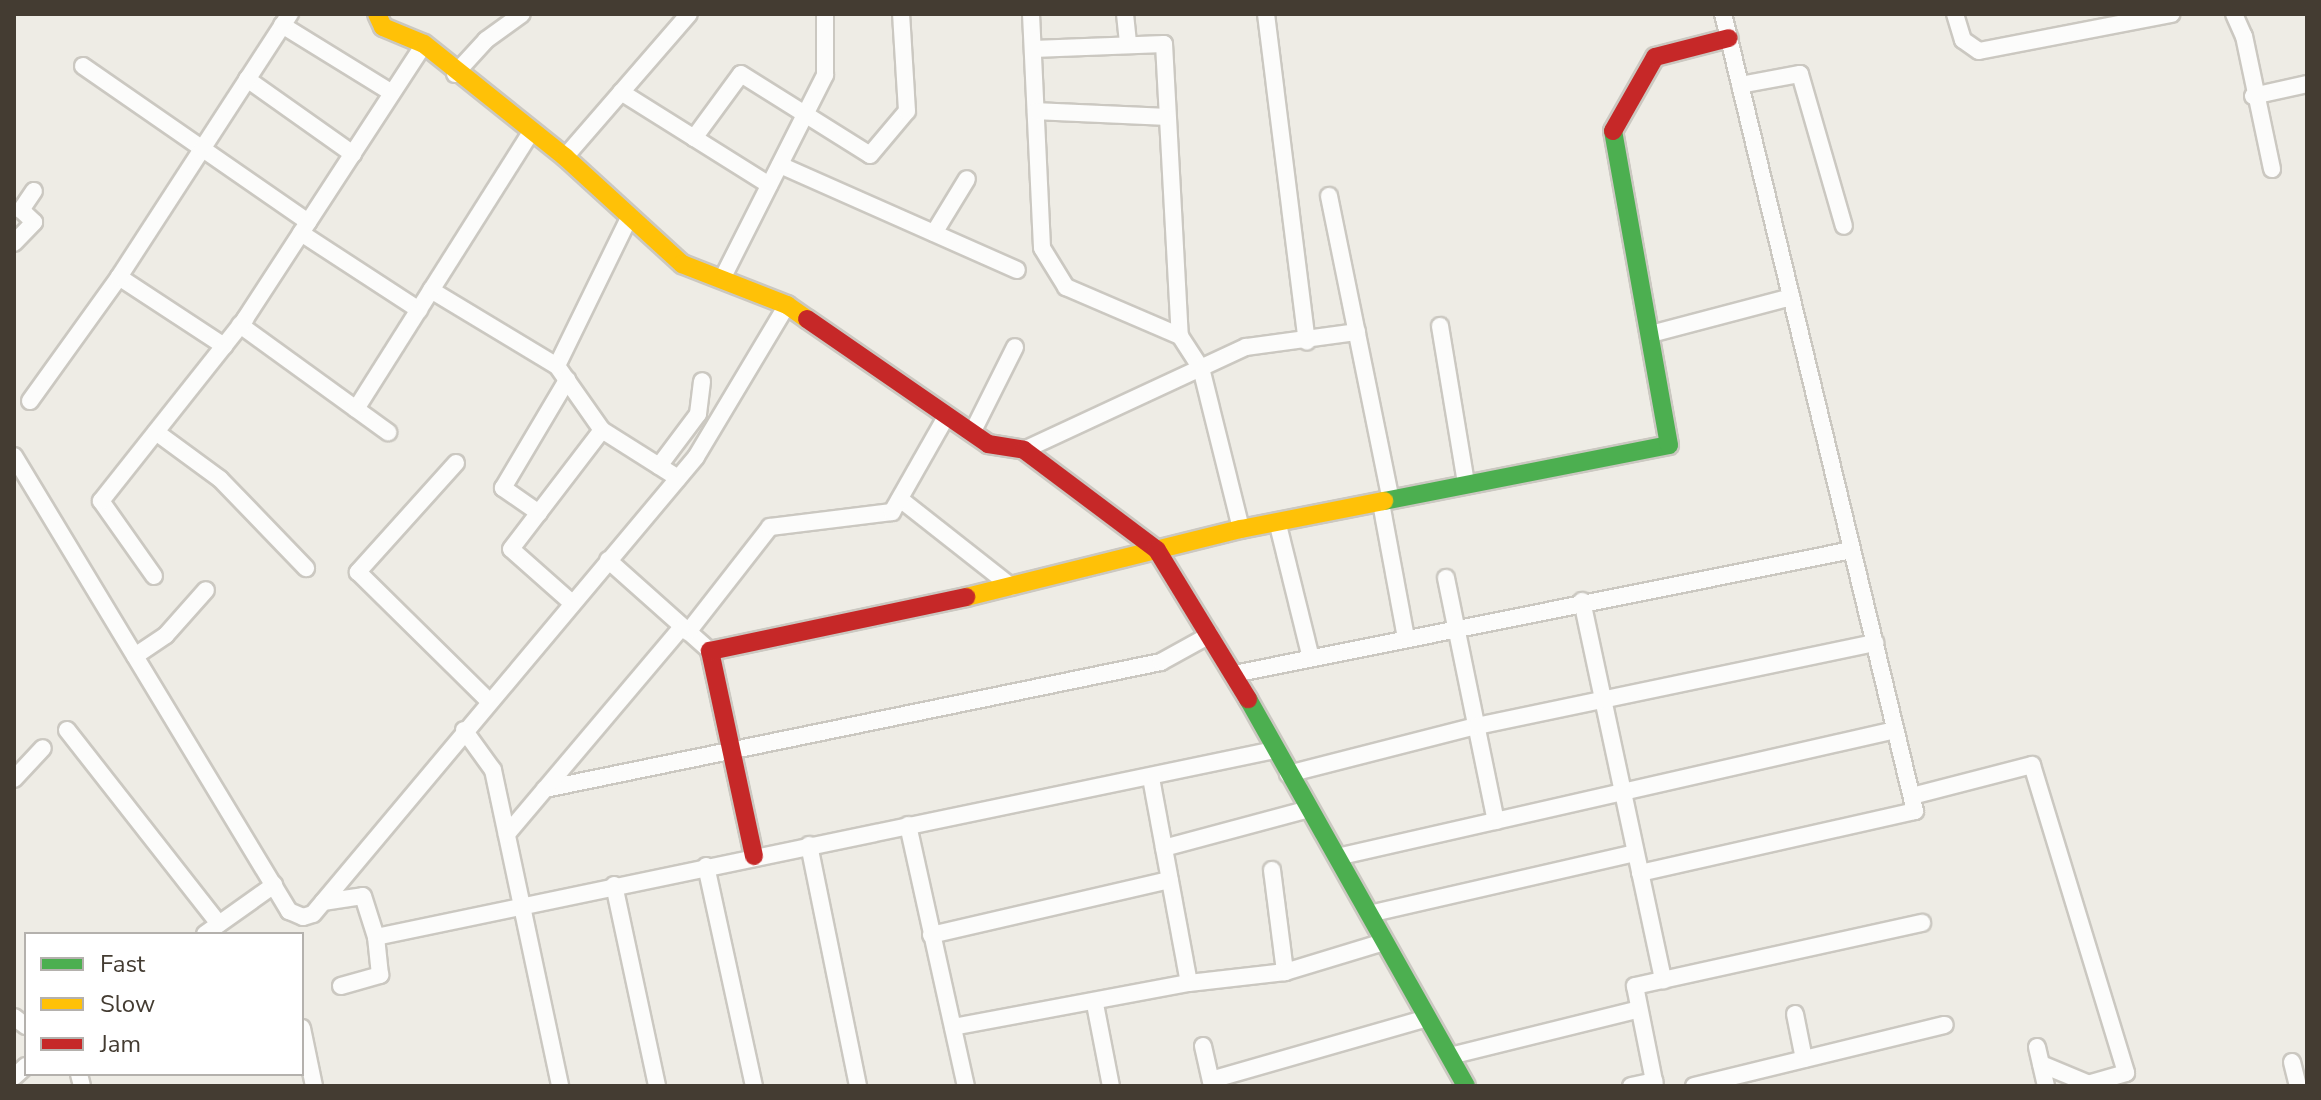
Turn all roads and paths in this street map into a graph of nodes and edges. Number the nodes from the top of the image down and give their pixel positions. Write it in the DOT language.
graph roads {
  1 [pos="377,14"];
  2 [pos="522,14"];
  3 [pos="689,14"];
  4 [pos="825,14"];
  5 [pos="901,14"];
  6 [pos="1031,14"];
  7 [pos="1125,14"];
  8 [pos="1266,14"];
  9 [pos="1723,14"];
  10 [pos="1955,14"];
  11 [pos="2171,14"];
  12 [pos="2234,14"];
  13 [pos="286,19"];
  14 [pos="1729,38"];
  15 [pos="424,44"];
  16 [pos="1128,45"];
  17 [pos="1033,49"];
  18 [pos="83,66"];
  19 [pos="455,74"];
  20 [pos="247,79"];
  21 [pos="2307,84"];
  22 [pos="1740,85"];
  23 [pos="621,92"];
  24 [pos="392,93"];
  25 [pos="2253,96"];
  26 [pos="1036,111"];
  27 [pos="805,114"];
  28 [pos="1166,117"];
  29 [pos="531,132"];
  30 [pos="694,138"];
  31 [pos="202,149"];
  32 [pos="353,154"];
  33 [pos="565,157"];
  34 [pos="780,165"];
  35 [pos="2272,169"];
  36 [pos="967,179"];
  37 [pos="769,185"];
  38 [pos="34,191"];
  39 [pos="1329,196"];
  40 [pos="630,216"];
  41 [pos="1844,226"];
  42 [pos="304,228"];
  43 [pos="934,233"];
  44 [pos="14,243"];
  45 [pos="1017,270"];
  46 [pos="119,277"];
  47 [pos="722,279"];
  48 [pos="431,290"];
  49 [pos="1791,297"];
  50 [pos="787,305"];
  51 [pos="419,310"];
  52 [pos="240,325"];
  53 [pos="1440,326"];
  54 [pos="1357,332"];
  55 [pos="1651,334"];
  56 [pos="1180,336"];
  57 [pos="1307,341"];
  58 [pos="224,346"];
  59 [pos="1015,347"];
  60 [pos="557,366"];
  61 [pos="1201,368"];
  62 [pos="567,380"];
  63 [pos="702,381"];
  64 [pos="30,401"];
  65 [pos="356,409"];
  66 [pos="946,417"];
  67 [pos="602,430"];
  68 [pos="156,432"];
  69 [pos="388,432"];
  70 [pos="972,433"];
  71 [pos="1024,450"];
  72 [pos="14,456"];
  73 [pos="456,463"];
  74 [pos="659,466"];
  75 [pos="678,478"];
  76 [pos="1466,483"];
  77 [pos="900,499"];
  78 [pos="1386,502"];
  79 [pos="539,513"];
  80 [pos="1278,525"];
  81 [pos="1241,529"];
  82 [pos="1157,550"];
  83 [pos="1852,550"];
  84 [pos="608,560"];
  85 [pos="306,568"];
  86 [pos="154,576"];
  87 [pos="1446,578"];
  88 [pos="1012,587"];
  89 [pos="206,590"];
  90 [pos="1582,601"];
  91 [pos="572,603"];
  92 [pos="1456,627"];
  93 [pos="685,630"];
  94 [pos="1210,635"];
  95 [pos="1406,638"];
  96 [pos="1875,643"];
  97 [pos="710,651"];
  98 [pos="135,656"];
  99 [pos="1311,658"];
  100 [pos="1234,674"];
  101 [pos="1603,698"];
  102 [pos="489,701"];
  103 [pos="1477,726"];
  104 [pos="67,730"];
  105 [pos="464,730"];
  106 [pos="1895,730"];
  107 [pos="43,748"];
  108 [pos="731,750"];
  109 [pos="1274,750"];
  110 [pos="1288,774"];
  111 [pos="1151,778"];
  112 [pos="14,779"];
  113 [pos="545,789"];
  114 [pos="1621,793"];
  115 [pos="1912,796"];
  116 [pos="1310,809"];
  117 [pos="1496,821"];
  118 [pos="908,825"];
  119 [pos="507,834"];
  120 [pos="809,845"];
  121 [pos="1164,848"];
  122 [pos="1635,853"];
  123 [pos="754,856"];
  124 [pos="1337,857"];
  125 [pos="706,866"];
  126 [pos="1272,870"];
  127 [pos="1640,873"];
  128 [pos="1170,880"];
  129 [pos="274,885"];
  130 [pos="614,885"];
  131 [pos="323,902"];
  132 [pos="523,904"];
  133 [pos="1369,914"];
  134 [pos="303,917"];
  135 [pos="1922,923"];
  136 [pos="219,924"];
  137 [pos="208,932"];
  138 [pos="299,932"];
  139 [pos="931,935"];
  140 [pos="376,937"];
  141 [pos="1384,942"];
  142 [pos="1285,972"];
  143 [pos="1663,980"];
  144 [pos="1189,983"];
  145 [pos="341,986"];
  146 [pos="1095,1004"];
  147 [pos="1636,1010"];
  148 [pos="1795,1014"];
  149 [pos="1427,1018"];
  150 [pos="1945,1025"];
  151 [pos="953,1027"];
  152 [pos="304,1038"];
  153 [pos="1203,1046"];
  154 [pos="2037,1047"];
  155 [pos="1450,1056"];
  156 [pos="1804,1059"];
  157 [pos="2292,1062"];
  158 [pos="2041,1064"];
  159 [pos="1211,1083"];
  160 [pos="1655,1083"];
  161 [pos="556,1085"];
  162 [pos="2085,1085"];
  163 [pos="314,1086"];
  164 [pos="657,1086"];
  165 [pos="754,1086"];
  166 [pos="858,1086"];
  167 [pos="966,1086"];
  168 [pos="1111,1086"];
  169 [pos="1466,1086"];
  170 [pos="1631,1086"];
  171 [pos="1694,1086"];
  172 [pos="2046,1086"];
  173 [pos="2298,1086"];
  1 -- 15 [label="street"];
  2 -- 19 [label="street"];
  3 -- 23 [label="street"];
  4 -- 27 [label="street"];
  5 -- 27 [label="street"];
  6 -- 17 [label="street"];
  7 -- 16 [label="street"];
  8 -- 57 [label="street"];
  9 -- 14 [label="street"];
  10 -- 11 [label="street"];
  12 -- 25 [label="street"];
  13 -- 20 [label="street"];
  13 -- 24 [label="street"];
  14 -- 22 [label="street"];
  14 -- 55 [label="street"];
  15 -- 19 [label="street"];
  15 -- 24 [label="street"];
  16 -- 17 [label="street"];
  16 -- 28 [label="street"];
  17 -- 26 [label="street"];
  18 -- 31 [label="street"];
  19 -- 29 [label="street"];
  20 -- 31 [label="street"];
  20 -- 32 [label="street"];
  21 -- 25 [label="street"];
  22 -- 41 [label="street"];
  22 -- 49 [label="street"];
  23 -- 30 [label="street"];
  23 -- 33 [label="street"];
  24 -- 32 [label="street"];
  25 -- 35 [label="street"];
  26 -- 28 [label="street"];
  26 -- 56 [label="street"];
  27 -- 30 [label="street"];
  27 -- 34 [label="street"];
  28 -- 56 [label="street"];
  29 -- 33 [label="street"];
  29 -- 48 [label="street"];
  30 -- 37 [label="street"];
  31 -- 42 [label="street"];
  31 -- 46 [label="street"];
  32 -- 42 [label="street"];
  33 -- 40 [label="street"];
  34 -- 37 [label="street"];
  34 -- 43 [label="street"];
  36 -- 43 [label="street"];
  37 -- 47 [label="street"];
  38 -- 44 [label="street"];
  39 -- 54 [label="street"];
  40 -- 47 [label="street"];
  40 -- 60 [label="street"];
  42 -- 51 [label="street"];
  42 -- 52 [label="street"];
  43 -- 45 [label="street"];
  46 -- 58 [label="street"];
  46 -- 64 [label="street"];
  47 -- 50 [label="street"];
  48 -- 51 [label="street"];
  48 -- 60 [label="street"];
  49 -- 55 [label="street"];
  49 -- 83 [label="street"];
  50 -- 66 [label="street"];
  50 -- 75 [label="street"];
  51 -- 65 [label="street"];
  52 -- 58 [label="street"];
  52 -- 65 [label="street"];
  53 -- 76 [label="street"];
  54 -- 57 [label="street"];
  54 -- 78 [label="street"];
  55 -- 76 [label="street"];
  56 -- 61 [label="street"];
  57 -- 61 [label="street"];
  58 -- 68 [label="street"];
  59 -- 70 [label="street"];
  60 -- 62 [label="street"];
  61 -- 71 [label="street"];
  61 -- 81 [label="street"];
  62 -- 67 [label="street"];
  62 -- 79 [label="street"];
  63 -- 74 [label="street"];
  65 -- 69 [label="street"];
  66 -- 70 [label="street"];
  66 -- 77 [label="street"];
  67 -- 74 [label="street"];
  67 -- 79 [label="street"];
  68 -- 85 [label="street"];
  68 -- 86 [label="street"];
  70 -- 71 [label="street"];
  71 -- 82 [label="street"];
  72 -- 98 [label="street"];
  73 -- 102 [label="street"];
  74 -- 75 [label="street"];
  75 -- 84 [label="street"];
  76 -- 78 [label="street"];
  77 -- 88 [label="street"];
  77 -- 93 [label="street"];
  78 -- 80 [label="street"];
  78 -- 95 [label="street"];
  79 -- 91 [label="street"];
  80 -- 81 [label="street"];
  80 -- 99 [label="street"];
  81 -- 82 [label="street"];
  82 -- 88 [label="street"];
  82 -- 94 [label="street"];
  83 -- 90 [label="street"];
  83 -- 96 [label="street"];
  84 -- 91 [label="street"];
  84 -- 93 [label="street"];
  87 -- 92 [label="street"];
  88 -- 97 [label="street"];
  89 -- 98 [label="street"];
  90 -- 92 [label="street"];
  90 -- 101 [label="street"];
  91 -- 102 [label="street"];
  92 -- 95 [label="street"];
  92 -- 103 [label="street"];
  93 -- 97 [label="street"];
  93 -- 113 [label="street"];
  94 -- 100 [label="street"];
  94 -- 108 [label="street"];
  95 -- 99 [label="street"];
  96 -- 101 [label="street"];
  96 -- 106 [label="street"];
  97 -- 108 [label="street"];
  98 -- 129 [label="street"];
  99 -- 100 [label="street"];
  100 -- 109 [label="street"];
  101 -- 103 [label="street"];
  101 -- 114 [label="street"];
  102 -- 105 [label="street"];
  103 -- 110 [label="street"];
  103 -- 117 [label="street"];
  104 -- 136 [label="street"];
  105 -- 119 [label="street"];
  105 -- 131 [label="street"];
  106 -- 114 [label="street"];
  106 -- 115 [label="street"];
  107 -- 112 [label="street"];
  108 -- 113 [label="street"];
  108 -- 123 [label="street"];
  109 -- 110 [label="street"];
  109 -- 111 [label="street"];
  110 -- 116 [label="street"];
  111 -- 118 [label="street"];
  111 -- 121 [label="street"];
  113 -- 119 [label="street"];
  114 -- 117 [label="street"];
  114 -- 122 [label="street"];
  115 -- 127 [label="street"];
  115 -- 162 [label="street"];
  116 -- 121 [label="street"];
  116 -- 124 [label="street"];
  117 -- 124 [label="street"];
  118 -- 120 [label="street"];
  118 -- 139 [label="street"];
  119 -- 132 [label="street"];
  120 -- 123 [label="street"];
  120 -- 166 [label="street"];
  121 -- 128 [label="street"];
  122 -- 127 [label="street"];
  122 -- 133 [label="street"];
  123 -- 125 [label="street"];
  124 -- 133 [label="street"];
  125 -- 130 [label="street"];
  125 -- 165 [label="street"];
  126 -- 142 [label="street"];
  127 -- 143 [label="street"];
  128 -- 139 [label="street"];
  128 -- 144 [label="street"];
  129 -- 134 [label="street"];
  129 -- 136 [label="street"];
  130 -- 132 [label="street"];
  130 -- 164 [label="street"];
  131 -- 134 [label="street"];
  131 -- 140 [label="street"];
  132 -- 140 [label="street"];
  132 -- 161 [label="street"];
  133 -- 141 [label="street"];
  134 -- 138 [label="street"];
  135 -- 143 [label="street"];
  136 -- 137 [label="street"];
  139 -- 151 [label="street"];
  140 -- 145 [label="street"];
  141 -- 142 [label="street"];
  141 -- 149 [label="street"];
  142 -- 144 [label="street"];
  143 -- 147 [label="street"];
  144 -- 146 [label="street"];
  146 -- 151 [label="street"];
  146 -- 168 [label="street"];
  147 -- 155 [label="street"];
  147 -- 160 [label="street"];
  148 -- 156 [label="street"];
  149 -- 155 [label="street"];
  149 -- 159 [label="street"];
  150 -- 156 [label="street"];
  151 -- 167 [label="street"];
  152 -- 163 [label="street"];
  153 -- 159 [label="street"];
  154 -- 158 [label="street"];
  155 -- 169 [label="street"];
  156 -- 171 [label="street"];
  157 -- 173 [label="street"];
  158 -- 162 [label="street"];
  158 -- 172 [label="street"];
  160 -- 170 [label="street"];
}
